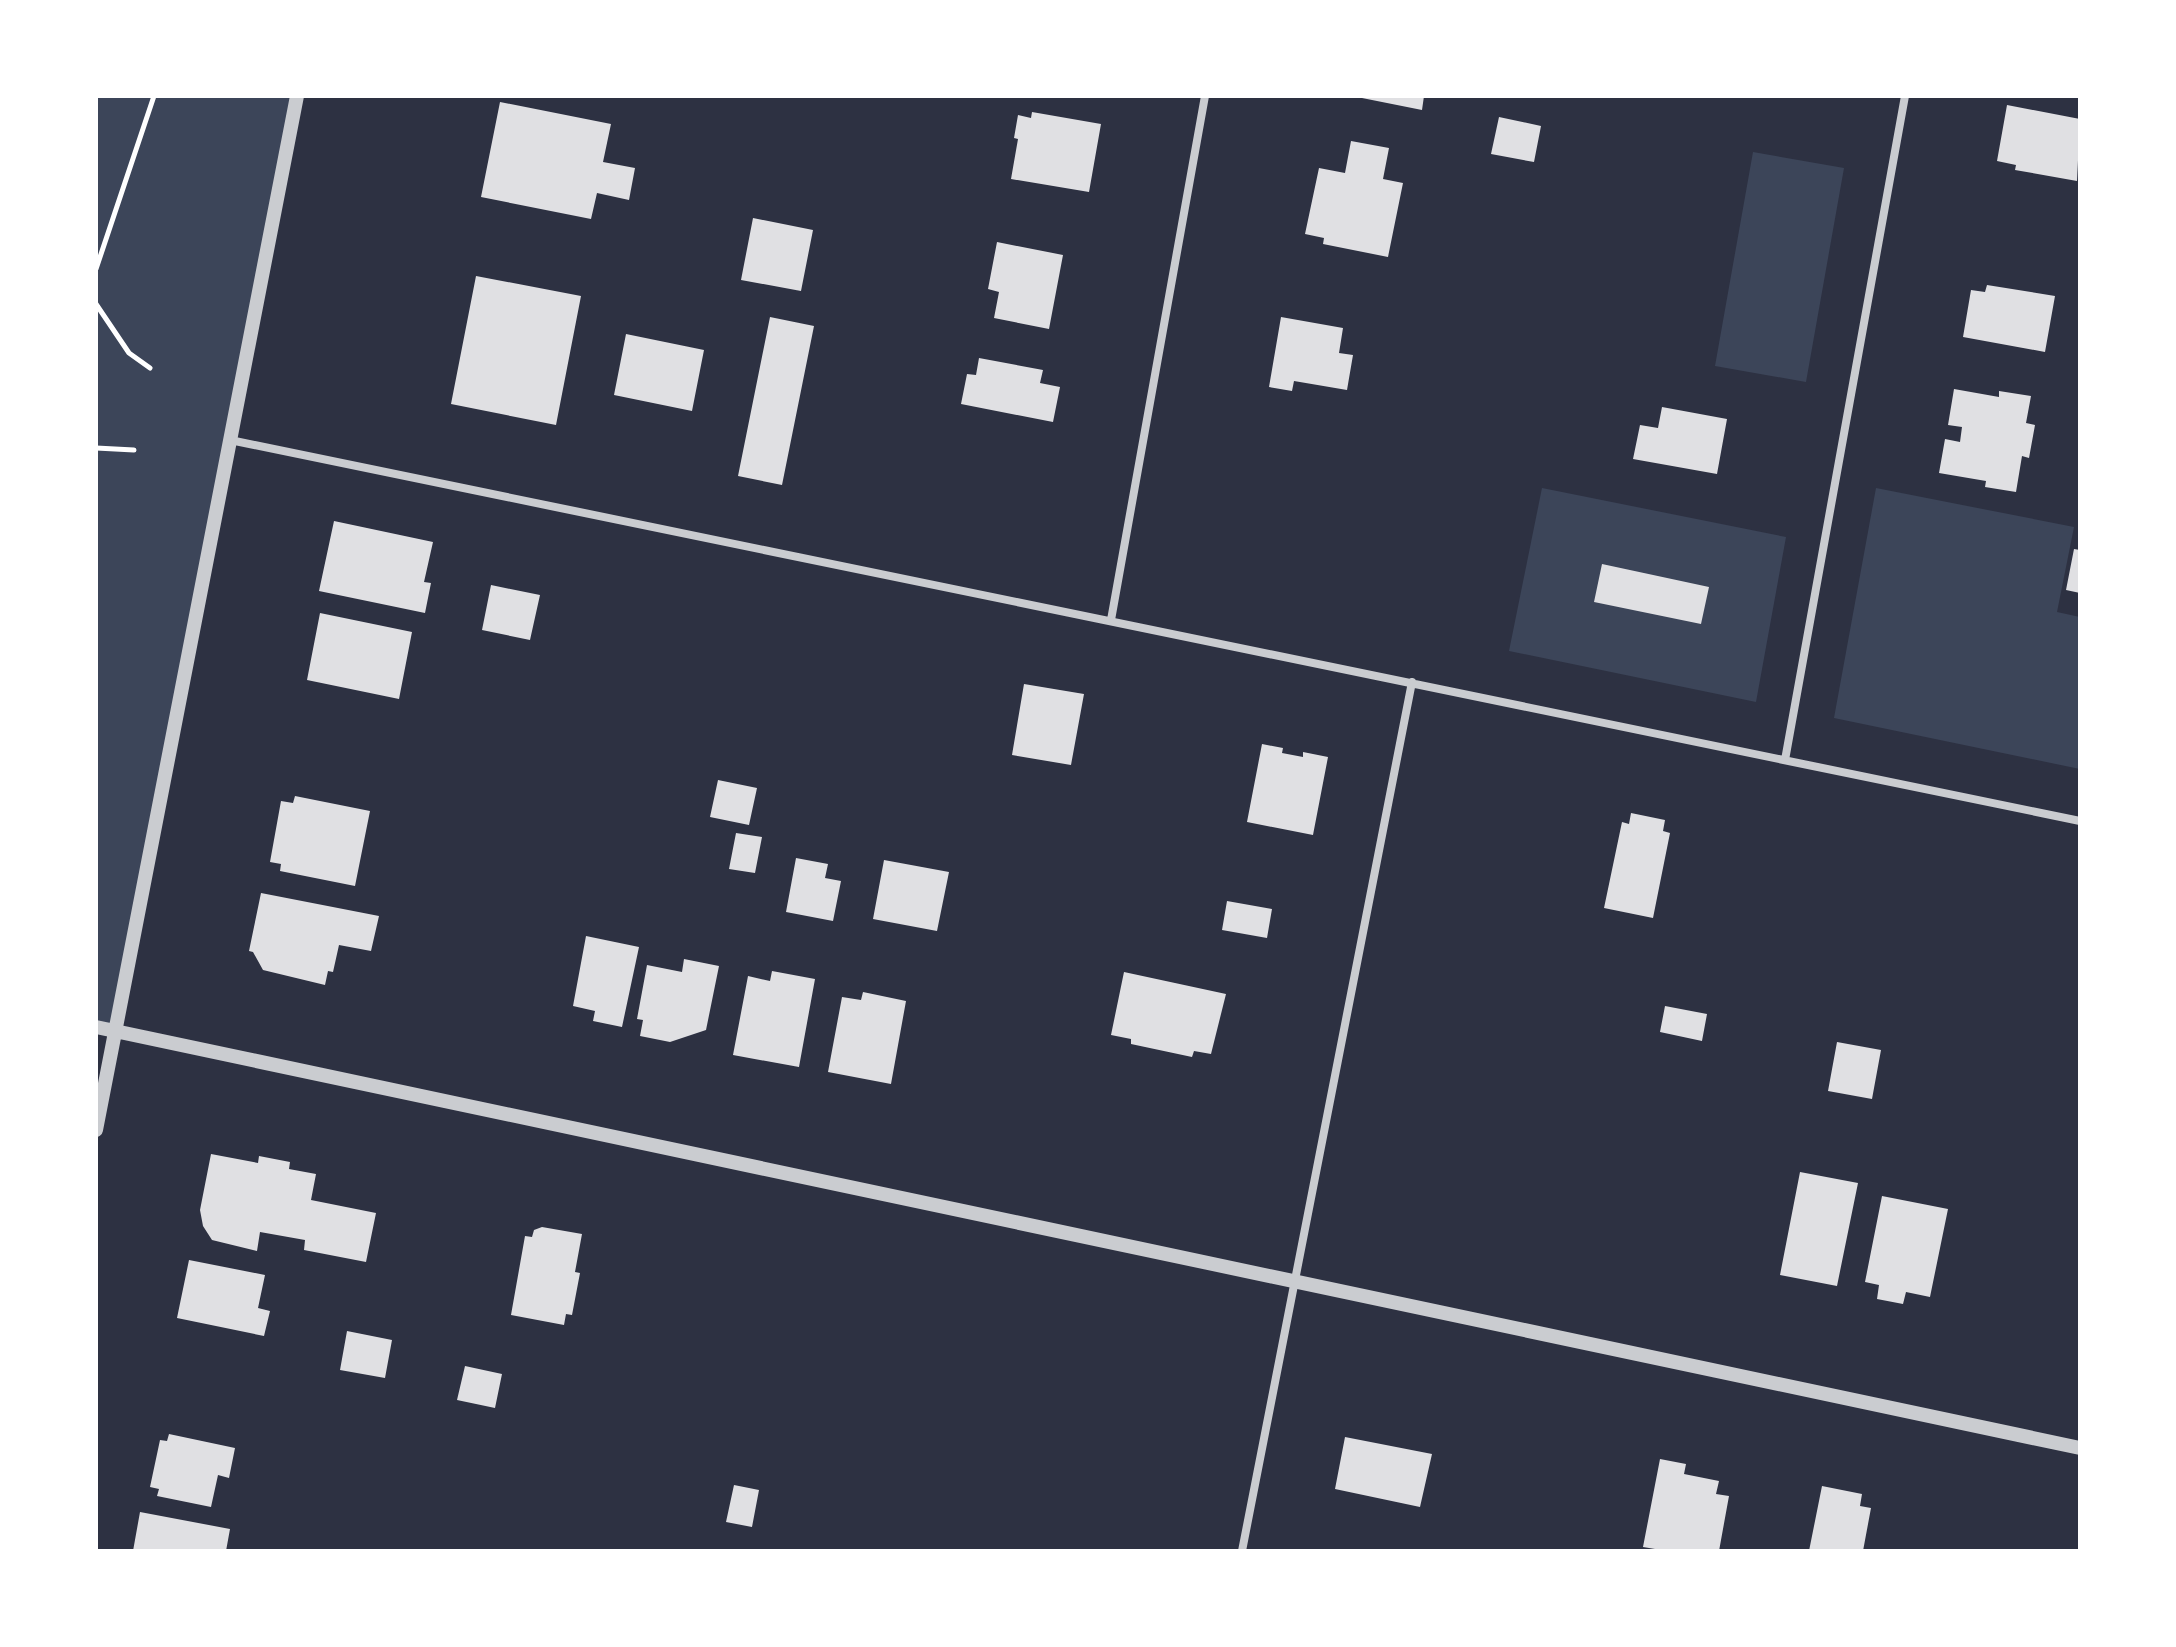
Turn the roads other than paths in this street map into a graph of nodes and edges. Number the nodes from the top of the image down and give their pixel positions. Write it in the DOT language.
graph roads {
  1 [pos="297,96"];
  2 [pos="1205,96"];
  3 [pos="1905,96"];
  4 [pos="230,440"];
  5 [pos="1111,620"];
  6 [pos="1412,682"];
  7 [pos="1785,760"];
  8 [pos="2080,821"];
  9 [pos="96,1027"];
  10 [pos="115,1033"];
  11 [pos="96,1130"];
  12 [pos="1294,1282"];
  13 [pos="2080,1448"];
  14 [pos="1242,1551"];
  1 -- 4 [label="street"];
  2 -- 5 [label="street"];
  3 -- 7 [label="street"];
  4 -- 5 [label="street"];
  4 -- 10 [label="street"];
  5 -- 6 [label="street"];
  6 -- 7 [label="street"];
  6 -- 12 [label="street"];
  7 -- 8 [label="street"];
  9 -- 10 [label="street"];
  10 -- 11 [label="street"];
  10 -- 12 [label="street"];
  12 -- 13 [label="street"];
  12 -- 14 [label="street"];
}
